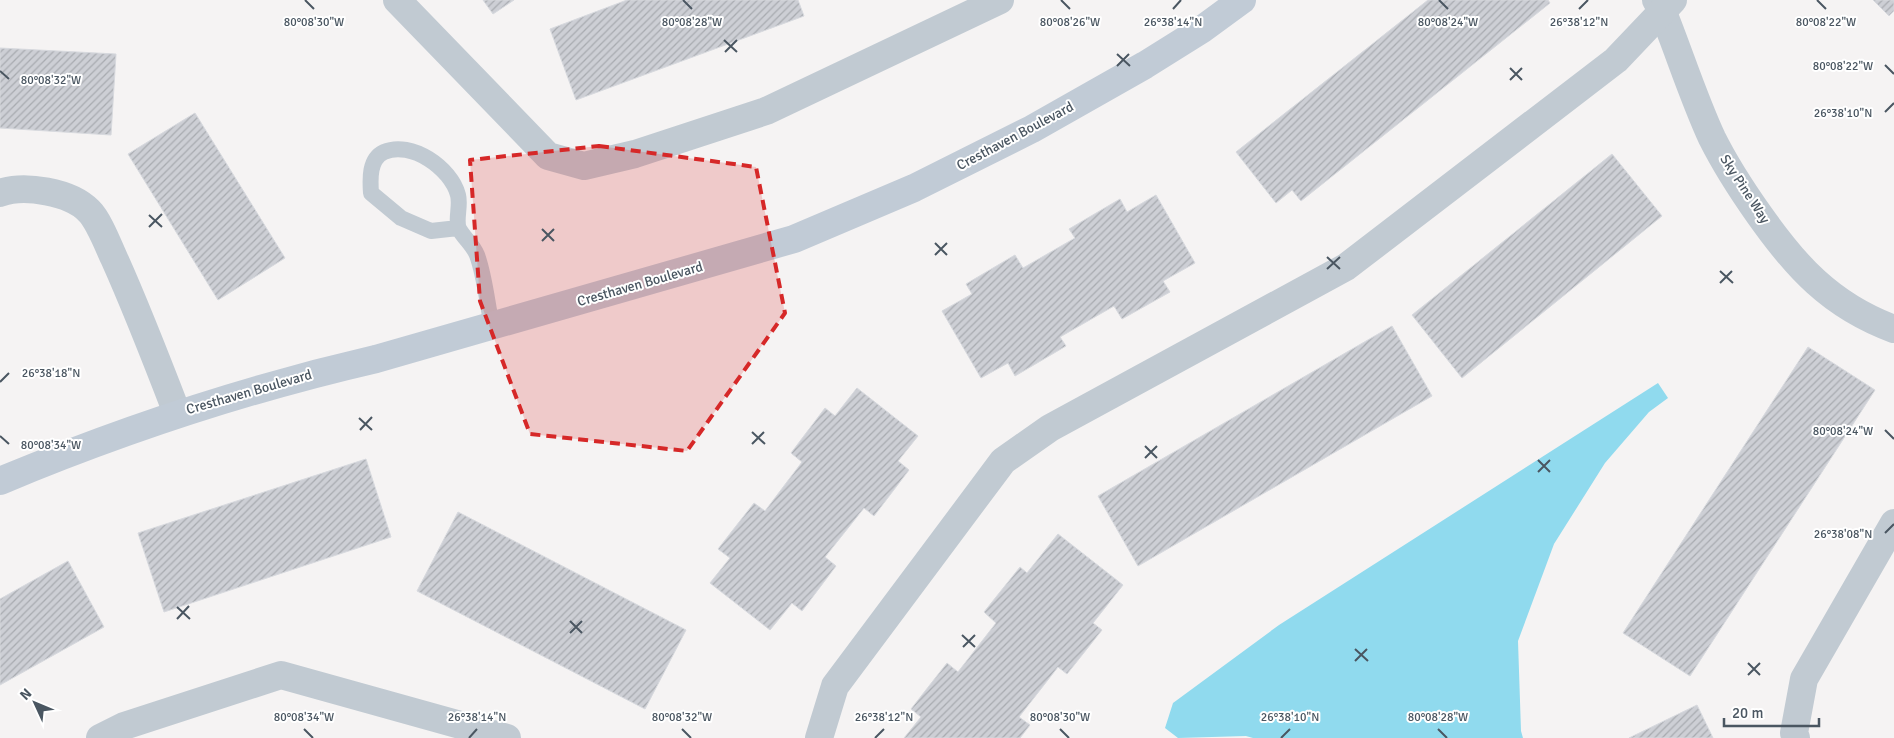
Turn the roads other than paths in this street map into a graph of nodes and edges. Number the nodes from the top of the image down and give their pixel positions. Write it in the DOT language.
graph roads {
  1 [pos="397,0"];
  2 [pos="1000,0"];
  3 [pos="1242,0"];
  4 [pos="1664,3"];
  5 [pos="0,194"];
  6 [pos="458,228"];
  7 [pos="492,326"];
  8 [pos="1894,329"];
  9 [pos="177,413"];
  10 [pos="0,480"];
  11 [pos="1894,524"];
  12 [pos="100,738"];
  13 [pos="507,738"];
  14 [pos="820,738"];
  15 [pos="1796,738"];
  1 -- 2 [label="street"];
  3 -- 7 [label="street, Cresthaven Boulevard"];
  4 -- 8 [label="street, Sky Pine Way"];
  4 -- 14 [label="street"];
  5 -- 9 [label="street"];
  6 -- 6 [label="lane"];
  6 -- 7 [label="lane"];
  7 -- 9 [label="street, Cresthaven Boulevard"];
  9 -- 10 [label="street, Cresthaven Boulevard"];
  11 -- 15 [label="street"];
  12 -- 13 [label="street"];
}
